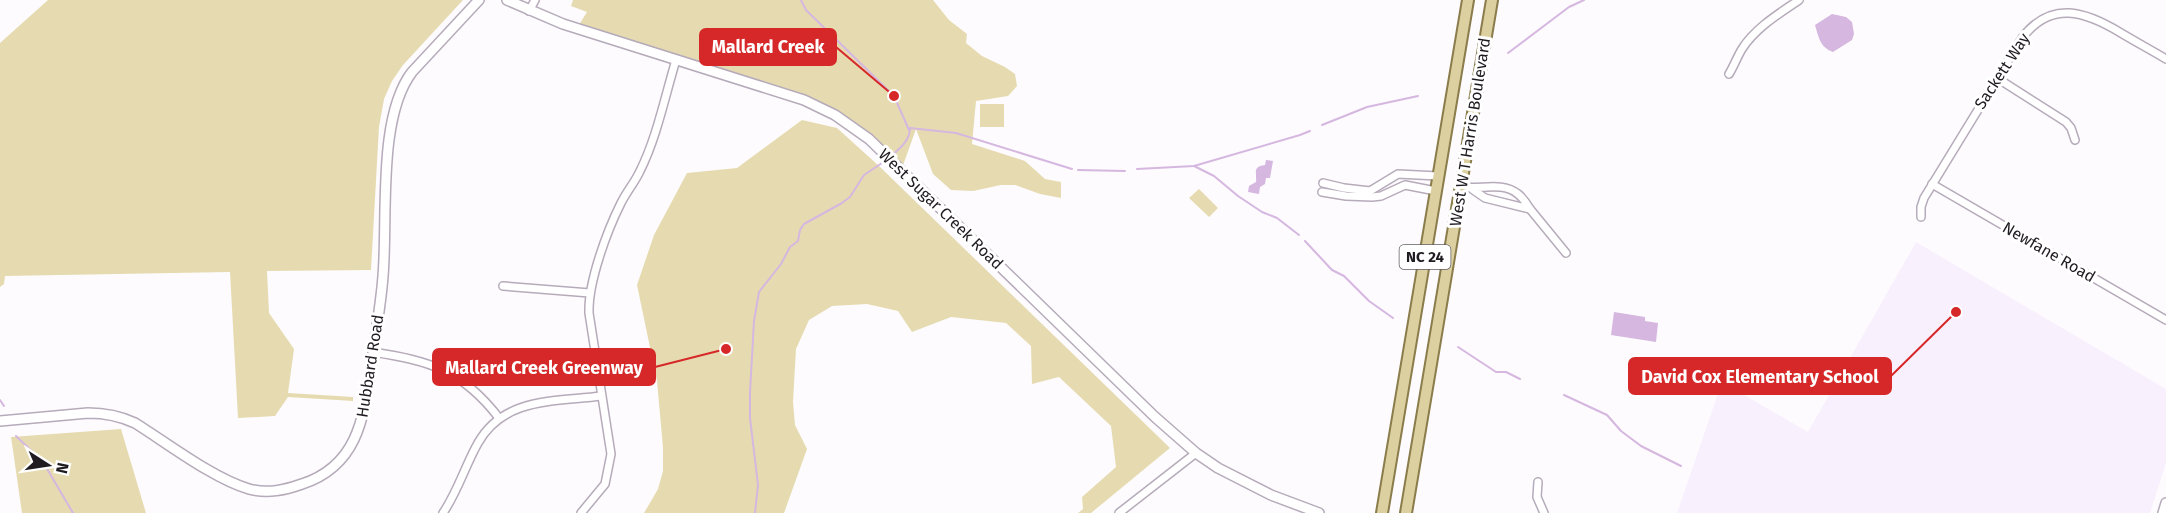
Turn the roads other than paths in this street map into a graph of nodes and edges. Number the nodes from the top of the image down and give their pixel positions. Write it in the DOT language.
graph roads {
  1 [pos="479,0"];
  2 [pos="507,0"];
  3 [pos="535,0"];
  4 [pos="1468,0"];
  5 [pos="1492,0"];
  6 [pos="1799,0"];
  7 [pos="529,11"];
  8 [pos="2166,59"];
  9 [pos="676,60"];
  10 [pos="1730,74"];
  11 [pos="1997,78"];
  12 [pos="2075,140"];
  13 [pos="1438,176"];
  14 [pos="1323,183"];
  15 [pos="1932,184"];
  16 [pos="1467,188"];
  17 [pos="1436,190"];
  18 [pos="1322,192"];
  19 [pos="1530,209"];
  20 [pos="1921,217"];
  21 [pos="1566,253"];
  22 [pos="503,286"];
  23 [pos="590,293"];
  24 [pos="2166,320"];
  25 [pos="373,352"];
  26 [pos="601,396"];
  27 [pos="499,418"];
  28 [pos="0,421"];
  29 [pos="1196,453"];
  30 [pos="1538,482"];
  31 [pos="2166,504"];
  32 [pos="443,513"];
  33 [pos="581,513"];
  34 [pos="1119,513"];
  35 [pos="1319,513"];
  36 [pos="1382,513"];
  37 [pos="1406,513"];
  38 [pos="1544,513"];
  39 [pos="2163,513"];
  1 -- 25 [label="main road, Hubbard Road"];
  2 -- 7 [label="main road, West Sugar Creek Road"];
  3 -- 7 [label="street"];
  4 -- 13 [label="main road, West W T Harris Boulevard / NC 24"];
  5 -- 16 [label="main road, West W T Harris Boulevard / NC 24"];
  6 -- 10 [label="street"];
  7 -- 9 [label="main road, West Sugar Creek Road"];
  8 -- 11 [label="street, Sackett Way"];
  9 -- 23 [label="street"];
  9 -- 29 [label="main road, West Sugar Creek Road"];
  11 -- 12 [label="street"];
  11 -- 15 [label="street, Sackett Way"];
  13 -- 14 [label="street"];
  13 -- 17 [label="main road, West W T Harris Boulevard / NC 24"];
  15 -- 20 [label="street, Sackett Way"];
  15 -- 24 [label="street, Newfane Road"];
  16 -- 19 [label="street"];
  16 -- 19 [label="street"];
  16 -- 37 [label="main road, West W T Harris Boulevard / NC 24"];
  17 -- 18 [label="street"];
  17 -- 36 [label="main road, West W T Harris Boulevard / NC 24"];
  19 -- 21 [label="street"];
  22 -- 23 [label="street"];
  23 -- 26 [label="street"];
  25 -- 27 [label="street"];
  25 -- 28 [label="main road, Hubbard Road"];
  26 -- 27 [label="street"];
  26 -- 33 [label="street"];
  27 -- 32 [label="street"];
  29 -- 34 [label="street"];
  29 -- 35 [label="main road, West Sugar Creek Road"];
  30 -- 38 [label="street"];
  31 -- 39 [label="main road"];
}
